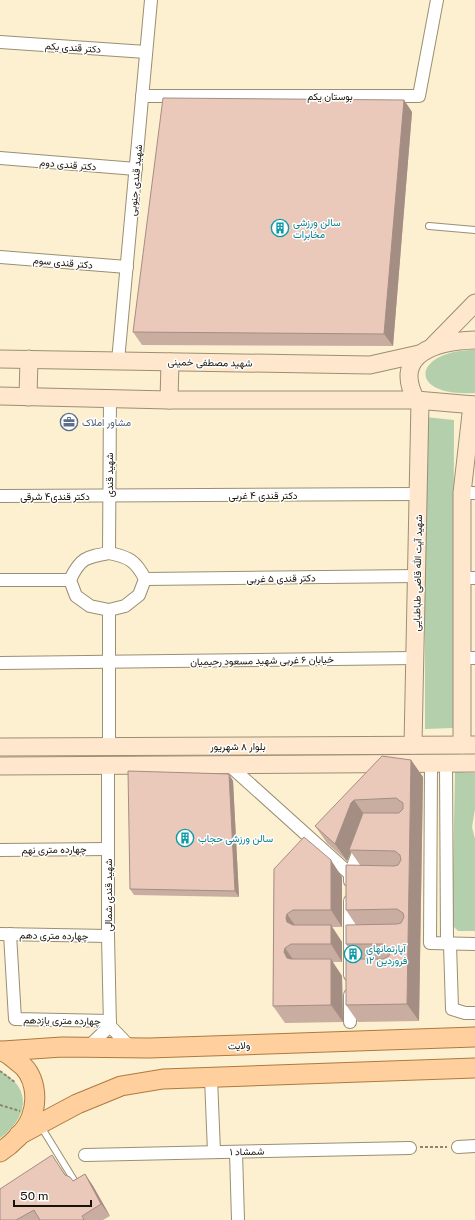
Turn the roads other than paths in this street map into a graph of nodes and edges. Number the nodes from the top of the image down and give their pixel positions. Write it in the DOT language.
graph roads {
  1 [pos="151,0"];
  2 [pos="437,0"];
  3 [pos="0,42"];
  4 [pos="146,52"];
  5 [pos="142,96"];
  6 [pos="0,158"];
  7 [pos="136,169"];
  8 [pos="429,226"];
  9 [pos="475,230"];
  10 [pos="0,257"];
  11 [pos="127,267"];
  12 [pos="475,303"];
  13 [pos="475,340"];
  14 [pos="426,350"];
  15 [pos="0,359"];
  16 [pos="29,360"];
  17 [pos="118,361"];
  18 [pos="170,362"];
  19 [pos="0,396"];
  20 [pos="28,397"];
  21 [pos="110,398"];
  22 [pos="169,400"];
  23 [pos="418,401"];
  24 [pos="473,405"];
  25 [pos="468,493"];
  26 [pos="418,494"];
  27 [pos="0,496"];
  28 [pos="109,496"];
  29 [pos="109,553"];
  30 [pos="418,576"];
  31 [pos="468,578"];
  32 [pos="0,580"];
  33 [pos="70,580"];
  34 [pos="145,580"];
  35 [pos="109,610"];
  36 [pos="415,658"];
  37 [pos="468,658"];
  38 [pos="108,662"];
  39 [pos="0,663"];
  40 [pos="413,739"];
  41 [pos="466,741"];
  42 [pos="296,746"];
  43 [pos="0,747"];
  44 [pos="48,747"];
  45 [pos="109,747"];
  46 [pos="475,763"];
  47 [pos="296,764"];
  48 [pos="439,764"];
  49 [pos="108,765"];
  50 [pos="229,765"];
  51 [pos="0,766"];
  52 [pos="48,766"];
  53 [pos="367,831"];
  54 [pos="108,849"];
  55 [pos="0,850"];
  56 [pos="350,874"];
  57 [pos="371,875"];
  58 [pos="5,934"];
  59 [pos="365,934"];
  60 [pos="335,935"];
  61 [pos="350,935"];
  62 [pos="108,936"];
  63 [pos="448,944"];
  64 [pos="475,944"];
  65 [pos="334,969"];
  66 [pos="350,969"];
  67 [pos="365,969"];
  68 [pos="475,1013"];
  69 [pos="350,1022"];
  70 [pos="110,1023"];
  71 [pos="475,1037"];
  72 [pos="87,1048"];
  73 [pos="131,1048"];
  74 [pos="1,1051"];
  75 [pos="475,1068"];
  76 [pos="211,1078"];
  77 [pos="39,1124"];
  78 [pos="19,1126"];
  79 [pos="458,1146"];
  80 [pos="475,1146"];
  81 [pos="410,1148"];
  82 [pos="0,1152"];
  83 [pos="214,1152"];
  84 [pos="236,1152"];
  85 [pos="85,1155"];
  86 [pos="77,1184"];
  87 [pos="238,1220"];
  1 -- 4 [label="street, شهید قندی جنوبی"];
  2 -- 5 [label="street, بوستان یکم"];
  3 -- 4 [label="street, دکتر قندی یکم"];
  4 -- 5 [label="street, شهید قندی جنوبی"];
  5 -- 7 [label="street, شهید قندی جنوبی"];
  6 -- 7 [label="street, دکتر قندی دوم"];
  7 -- 11 [label="street, شهید قندی جنوبی"];
  8 -- 9 [label="lane"];
  10 -- 11 [label="street, دکتر قندی سوم"];
  11 -- 17 [label="street, شهید قندی جنوبی"];
  12 -- 14 [label="street"];
  13 -- 14 [label="street, شهید مصطفی خمینی"];
  14 -- 18 [label="street, شهید مصطفی خمینی"];
  14 -- 23 [label="street"];
  15 -- 16 [label="street, شهید مصطفی خمینی"];
  16 -- 17 [label="street, شهید مصطفی خمینی"];
  16 -- 20 [label="street"];
  17 -- 18 [label="street, شهید مصطفی خمینی"];
  18 -- 22 [label="street"];
  19 -- 20 [label="street"];
  20 -- 21 [label="street"];
  21 -- 22 [label="street"];
  21 -- 28 [label="street, شهید قندی"];
  22 -- 23 [label="street"];
  23 -- 24 [label="street"];
  23 -- 26 [label="street, شهید آیت الله قاضی طباطبایی"];
  24 -- 25 [label="street"];
  25 -- 31 [label="street"];
  26 -- 28 [label="street, دکتر قندی ۴ غربی"];
  26 -- 30 [label="street, شهید آیت الله قاضی طباطبایی"];
  27 -- 28 [label="street, دکتر قندی۴ شرقی"];
  28 -- 29 [label="street, شهید قندی"];
  29 -- 33 [label="street"];
  29 -- 34 [label="street"];
  30 -- 34 [label="street, دکتر قندی ۵ غربی"];
  30 -- 36 [label="street, شهید آیت الله قاضی طباطبایی"];
  31 -- 37 [label="street"];
  32 -- 33 [label="street"];
  33 -- 35 [label="street"];
  34 -- 35 [label="street"];
  35 -- 38 [label="street"];
  36 -- 38 [label="street, خیابان ۶ غربی شهید مسعود رحیمیان"];
  36 -- 40 [label="street, شهید آیت الله قاضی طباطبایی"];
  37 -- 41 [label="street"];
  38 -- 39 [label="street, خیابان ۶ غربی شهید مسعود رحیمیان"];
  38 -- 45 [label="street"];
  40 -- 41 [label="street, بلوار ۸ شهریور"];
  40 -- 42 [label="street, بلوار ۸ شهریور"];
  42 -- 45 [label="street, بلوار ۸ شهریور"];
  42 -- 47 [label="street"];
  43 -- 44 [label="street, بلوار ۸ شهریور"];
  44 -- 45 [label="street, بلوار ۸ شهریور"];
  44 -- 52 [label="street"];
  46 -- 48 [label="street, بلوار ۸ شهریور"];
  47 -- 48 [label="street, بلوار ۸ شهریور"];
  47 -- 50 [label="street, بلوار ۸ شهریور"];
  48 -- 63 [label="street"];
  48 -- 63 [label="street"];
  49 -- 50 [label="street, بلوار ۸ شهریور"];
  49 -- 52 [label="street, بلوار ۸ شهریور"];
  49 -- 54 [label="street, شهید قندی شمالی"];
  50 -- 56 [label="street"];
  51 -- 52 [label="street, بلوار ۸ شهریور"];
  53 -- 56 [label="street"];
  54 -- 55 [label="street, چهارده متری نهم"];
  54 -- 62 [label="street, شهید قندی شمالی"];
  56 -- 57 [label="street"];
  56 -- 61 [label="street"];
  58 -- 62 [label="street, چهارده متری دهم"];
  58 -- 70 [label="street, چهارده متری یازدهم"];
  59 -- 61 [label="street"];
  60 -- 61 [label="street"];
  61 -- 66 [label="street"];
  62 -- 70 [label="street, شهید قندی شمالی"];
  63 -- 64 [label="street"];
  63 -- 68 [label="street"];
  65 -- 66 [label="street"];
  66 -- 67 [label="street"];
  66 -- 69 [label="street"];
  70 -- 72 [label="street"];
  70 -- 73 [label="street"];
  71 -- 73 [label="main road, ولایت"];
  72 -- 73 [label="main road, ولایت"];
  72 -- 74 [label="main road, ولایت"];
  74 -- 78 [label="main road"];
  75 -- 76 [label="main road"];
  76 -- 77 [label="main road"];
  76 -- 83 [label="street"];
  77 -- 78 [label="main road"];
  77 -- 86 [label="lane"];
  78 -- 82 [label="main road"];
  79 -- 80 [label="street"];
  81 -- 84 [label="street, شمشاد ۱"];
  83 -- 84 [label="street, شمشاد ۱"];
  83 -- 85 [label="street, شمشاد ۱"];
  84 -- 87 [label="street"];
}
